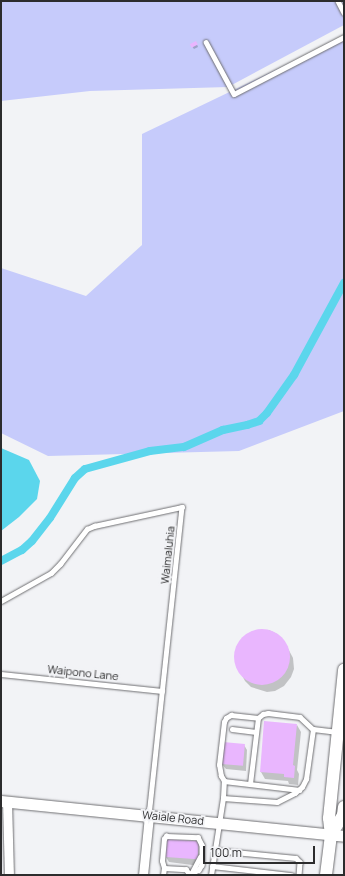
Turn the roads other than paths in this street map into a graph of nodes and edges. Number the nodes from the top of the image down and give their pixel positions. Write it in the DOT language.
graph roads {
  1 [pos="338,1"];
  2 [pos="344,13"];
  3 [pos="344,37"];
  4 [pos="206,42"];
  5 [pos="1,601"];
  6 [pos="344,670"];
  7 [pos="1,674"];
  8 [pos="162,691"];
  9 [pos="258,718"];
  10 [pos="232,729"];
  11 [pos="312,729"];
  12 [pos="256,732"];
  13 [pos="341,733"];
  14 [pos="224,781"];
  15 [pos="250,784"];
  16 [pos="299,790"];
  17 [pos="223,798"];
  18 [pos="4,801"];
  19 [pos="344,807"];
  20 [pos="149,816"];
  21 [pos="218,823"];
  22 [pos="331,835"];
  23 [pos="344,836"];
  24 [pos="4,837"];
  25 [pos="214,850"];
  26 [pos="212,866"];
  27 [pos="164,868"];
  28 [pos="190,874"];
  29 [pos="9,875"];
  30 [pos="143,875"];
  31 [pos="163,875"];
  32 [pos="211,875"];
  33 [pos="291,875"];
  34 [pos="298,875"];
  35 [pos="326,875"];
  1 -- 2 [label="lane"];
  3 -- 4 [label="lane"];
  5 -- 8 [label="lane, Waimaluhia"];
  6 -- 13 [label="main road"];
  7 -- 8 [label="lane, Waipono Lane"];
  8 -- 20 [label="lane, Waimaluhia"];
  9 -- 11 [label="lane"];
  9 -- 12 [label="lane"];
  9 -- 14 [label="lane"];
  10 -- 12 [label="lane"];
  11 -- 13 [label="lane"];
  11 -- 16 [label="lane"];
  12 -- 15 [label="lane"];
  13 -- 22 [label="main road"];
  14 -- 15 [label="lane"];
  14 -- 17 [label="lane"];
  15 -- 16 [label="lane"];
  16 -- 17 [label="lane"];
  17 -- 21 [label="lane"];
  18 -- 20 [label="street, Waiale Road"];
  18 -- 24 [label="street"];
  19 -- 22 [label="main road"];
  20 -- 21 [label="street, Waiale Road"];
  20 -- 30 [label="street"];
  21 -- 22 [label="street, Waiale Road"];
  21 -- 25 [label="lane"];
  22 -- 23 [label="street, Waiale Road"];
  22 -- 35 [label="main road"];
  24 -- 29 [label="street"];
  25 -- 26 [label="lane"];
  25 -- 34 [label="lane"];
  26 -- 32 [label="lane"];
  26 -- 33 [label="lane"];
  27 -- 28 [label="lane"];
  27 -- 28 [label="lane"];
  27 -- 31 [label="lane"];
}
